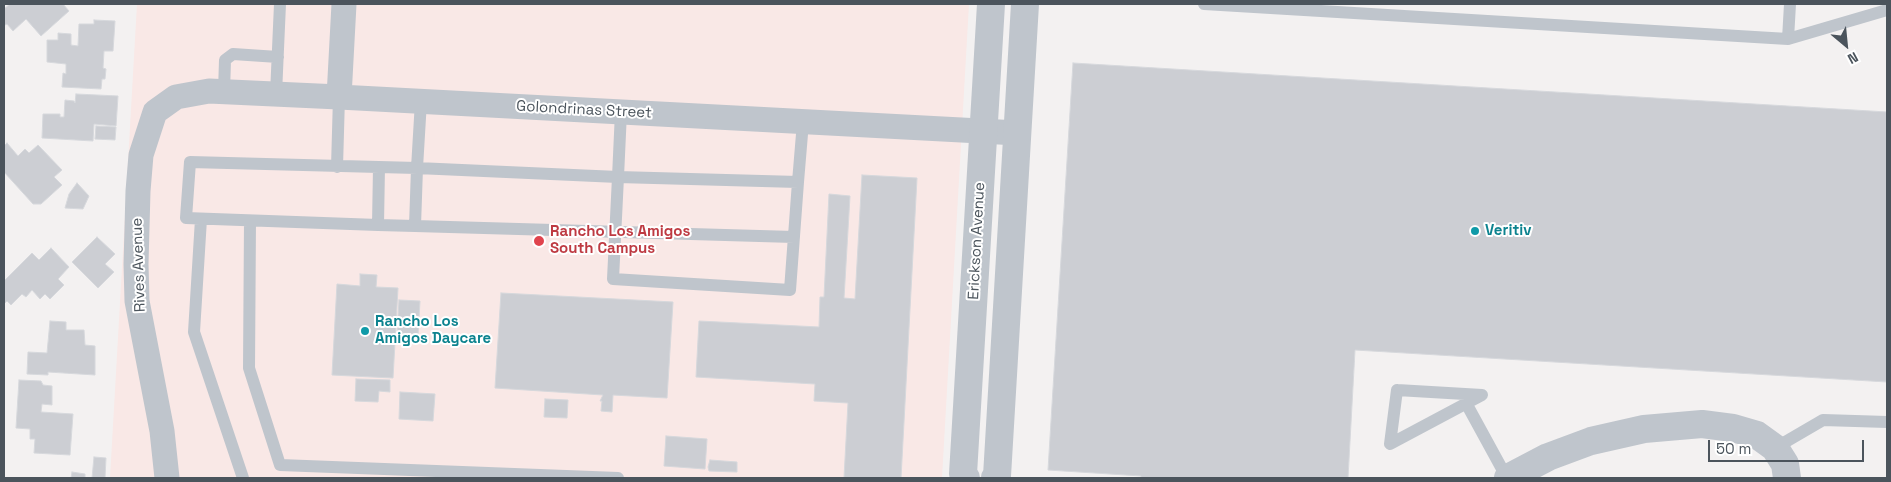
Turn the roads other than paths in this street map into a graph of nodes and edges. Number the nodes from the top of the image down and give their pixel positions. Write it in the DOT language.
graph roads {
  1 [pos="280,4"];
  2 [pos="344,4"];
  3 [pos="991,4"];
  4 [pos="1025,4"];
  5 [pos="1204,4"];
  6 [pos="1790,4"];
  7 [pos="1386,9"];
  8 [pos="1887,10"];
  9 [pos="1788,39"];
  10 [pos="278,57"];
  11 [pos="224,92"];
  12 [pos="276,94"];
  13 [pos="339,97"];
  14 [pos="421,101"];
  15 [pos="155,112"];
  16 [pos="620,112"];
  17 [pos="803,122"];
  18 [pos="983,132"];
  19 [pos="1018,133"];
  20 [pos="337,167"];
  21 [pos="379,167"];
  22 [pos="417,168"];
  23 [pos="618,177"];
  24 [pos="798,182"];
  25 [pos="201,219"];
  26 [pos="250,221"];
  27 [pos="378,225"];
  28 [pos="415,226"];
  29 [pos="615,232"];
  30 [pos="794,237"];
  31 [pos="1466,403"];
  32 [pos="1887,422"];
  33 [pos="1775,448"];
  34 [pos="515,476"];
  35 [pos="571,477"];
  36 [pos="166,478"];
  37 [pos="243,478"];
  38 [pos="618,478"];
  39 [pos="966,478"];
  40 [pos="995,478"];
  41 [pos="1507,478"];
  42 [pos="1787,478"];
  1 -- 10 [label="lane"];
  2 -- 13 [label="street"];
  3 -- 18 [label="street, Erickson Avenue"];
  4 -- 19 [label="street"];
  5 -- 7 [label="lane"];
  6 -- 9 [label="lane"];
  7 -- 9 [label="lane"];
  8 -- 9 [label="lane"];
  10 -- 11 [label="lane"];
  10 -- 12 [label="lane"];
  11 -- 12 [label="street, Golondrinas Street"];
  11 -- 15 [label="street, Golondrinas Street"];
  12 -- 13 [label="street, Golondrinas Street"];
  13 -- 14 [label="street, Golondrinas Street"];
  13 -- 20 [label="lane"];
  14 -- 16 [label="street, Golondrinas Street"];
  14 -- 22 [label="lane"];
  15 -- 36 [label="street, Rives Avenue"];
  16 -- 17 [label="street, Golondrinas Street"];
  16 -- 23 [label="lane"];
  17 -- 18 [label="street, Golondrinas Street"];
  17 -- 24 [label="lane"];
  18 -- 19 [label="street, Golondrinas Street"];
  18 -- 39 [label="street, Erickson Avenue"];
  19 -- 40 [label="street"];
  20 -- 21 [label="lane"];
  20 -- 25 [label="lane"];
  21 -- 22 [label="lane"];
  21 -- 27 [label="lane"];
  22 -- 23 [label="lane"];
  22 -- 28 [label="lane"];
  23 -- 24 [label="lane"];
  23 -- 29 [label="lane"];
  24 -- 30 [label="lane"];
  25 -- 26 [label="lane"];
  25 -- 37 [label="lane"];
  26 -- 27 [label="lane"];
  26 -- 34 [label="lane"];
  27 -- 28 [label="lane"];
  28 -- 29 [label="lane"];
  29 -- 30 [label="lane"];
  29 -- 30 [label="lane"];
  31 -- 31 [label="lane"];
  31 -- 41 [label="lane"];
  32 -- 33 [label="lane"];
  33 -- 41 [label="street"];
  33 -- 42 [label="street"];
  34 -- 35 [label="lane"];
  35 -- 38 [label="lane"];
}
